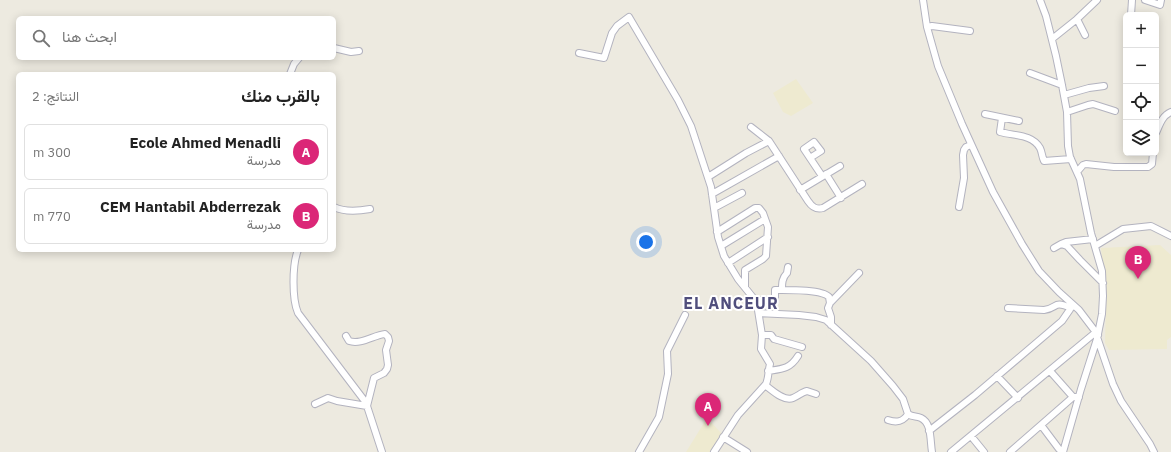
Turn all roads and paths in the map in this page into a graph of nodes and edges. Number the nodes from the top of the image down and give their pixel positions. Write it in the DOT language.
graph roads {
  1 [pos="923,0"];
  2 [pos="1097,0"];
  3 [pos="1132,0"];
  4 [pos="1145,0"];
  5 [pos="1161,0"];
  6 [pos="1042,1"];
  7 [pos="1131,12"];
  8 [pos="1077,19"];
  9 [pos="927,27"];
  10 [pos="970,31"];
  11 [pos="1085,35"];
  12 [pos="1052,39"];
  13 [pos="336,48"];
  14 [pos="359,51"];
  15 [pos="580,53"];
  16 [pos="297,60"];
  17 [pos="291,72"];
  18 [pos="1030,73"];
  19 [pos="1062,85"];
  20 [pos="1104,86"];
  21 [pos="1064,95"];
  22 [pos="1115,111"];
  23 [pos="1066,112"];
  24 [pos="1171,112"];
  25 [pos="985,114"];
  26 [pos="1002,118"];
  27 [pos="1159,118"];
  28 [pos="1162,119"];
  29 [pos="1019,121"];
  30 [pos="1159,126"];
  31 [pos="752,127"];
  32 [pos="769,141"];
  33 [pos="971,145"];
  34 [pos="779,156"];
  35 [pos="1153,156"];
  36 [pos="810,158"];
  37 [pos="1071,159"];
  38 [pos="840,166"];
  39 [pos="1077,172"];
  40 [pos="824,175"];
  41 [pos="708,177"];
  42 [pos="862,184"];
  43 [pos="800,190"];
  44 [pos="742,193"];
  45 [pos="712,194"];
  46 [pos="841,198"];
  47 [pos="959,207"];
  48 [pos="336,208"];
  49 [pos="714,208"];
  50 [pos="370,209"];
  51 [pos="765,219"];
  52 [pos="717,232"];
  53 [pos="1171,236"];
  54 [pos="768,237"];
  55 [pos="1094,243"];
  56 [pos="1061,244"];
  57 [pos="721,246"];
  58 [pos="1054,248"];
  59 [pos="297,252"];
  60 [pos="728,263"];
  61 [pos="788,267"];
  62 [pos="859,273"];
  63 [pos="1103,283"];
  64 [pos="744,288"];
  65 [pos="782,290"];
  66 [pos="755,300"];
  67 [pos="830,302"];
  68 [pos="1072,307"];
  69 [pos="1008,308"];
  70 [pos="759,313"];
  71 [pos="685,315"];
  72 [pos="831,325"];
  73 [pos="762,335"];
  74 [pos="1097,335"];
  75 [pos="346,336"];
  76 [pos="802,347"];
  77 [pos="798,356"];
  78 [pos="1050,370"];
  79 [pos="768,371"];
  80 [pos="997,376"];
  81 [pos="765,385"];
  82 [pos="816,394"];
  83 [pos="1076,397"];
  84 [pos="1018,398"];
  85 [pos="315,404"];
  86 [pos="367,406"];
  87 [pos="908,414"];
  88 [pos="888,420"];
  89 [pos="1041,425"];
  90 [pos="929,431"];
  91 [pos="971,436"];
  92 [pos="723,438"];
  93 [pos="1060,451"];
  94 [pos="382,452"];
  95 [pos="640,452"];
  96 [pos="714,452"];
  97 [pos="747,452"];
  98 [pos="932,452"];
  99 [pos="951,452"];
  100 [pos="984,452"];
  101 [pos="1010,452"];
  102 [pos="1154,452"];
  1 -- 9 [label="street"];
  2 -- 8 [label="street"];
  3 -- 7 [label="street"];
  4 -- 5 [label="street"];
  6 -- 12 [label="street"];
  8 -- 11 [label="street"];
  8 -- 12 [label="street"];
  9 -- 10 [label="street"];
  9 -- 33 [label="street"];
  12 -- 19 [label="street"];
  13 -- 14 [label="street"];
  15 -- 41 [label="street"];
  16 -- 17 [label="street"];
  18 -- 19 [label="street"];
  19 -- 21 [label="street"];
  20 -- 21 [label="street"];
  21 -- 23 [label="street"];
  22 -- 23 [label="street"];
  23 -- 37 [label="street"];
  24 -- 28 [label="street"];
  25 -- 26 [label="street"];
  26 -- 29 [label="street"];
  26 -- 37 [label="street"];
  27 -- 28 [label="street"];
  28 -- 30 [label="street"];
  31 -- 32 [label="street"];
  32 -- 34 [label="street"];
  32 -- 41 [label="street"];
  33 -- 47 [label="street"];
  33 -- 68 [label="street"];
  34 -- 43 [label="street"];
  34 -- 45 [label="street"];
  35 -- 39 [label="street"];
  36 -- 40 [label="street"];
  37 -- 39 [label="street"];
  38 -- 40 [label="street"];
  39 -- 55 [label="street"];
  40 -- 43 [label="street"];
  40 -- 46 [label="street"];
  41 -- 45 [label="street"];
  42 -- 46 [label="street"];
  43 -- 46 [label="street"];
  44 -- 49 [label="street"];
  45 -- 49 [label="street"];
  48 -- 50 [label="street"];
  49 -- 52 [label="street"];
  51 -- 52 [label="street"];
  51 -- 54 [label="street"];
  51 -- 57 [label="street"];
  52 -- 57 [label="street"];
  53 -- 55 [label="street"];
  54 -- 60 [label="street"];
  54 -- 64 [label="street"];
  55 -- 56 [label="street"];
  55 -- 63 [label="street"];
  56 -- 58 [label="street"];
  56 -- 63 [label="street"];
  57 -- 60 [label="street"];
  59 -- 86 [label="street"];
  60 -- 64 [label="street"];
  61 -- 65 [label="street"];
  62 -- 67 [label="street"];
  63 -- 74 [label="street"];
  64 -- 66 [label="street"];
  65 -- 66 [label="street"];
  65 -- 67 [label="street"];
  66 -- 70 [label="street"];
  67 -- 72 [label="street"];
  68 -- 69 [label="street"];
  68 -- 74 [label="street"];
  68 -- 80 [label="street"];
  70 -- 72 [label="street"];
  70 -- 73 [label="street"];
  71 -- 95 [label="street"];
  72 -- 87 [label="street"];
  73 -- 76 [label="street"];
  73 -- 79 [label="street"];
  74 -- 78 [label="street"];
  74 -- 83 [label="street"];
  74 -- 102 [label="street"];
  75 -- 86 [label="street"];
  77 -- 79 [label="street"];
  78 -- 83 [label="street"];
  78 -- 84 [label="street"];
  79 -- 81 [label="street"];
  80 -- 84 [label="street"];
  80 -- 90 [label="street"];
  81 -- 82 [label="street"];
  81 -- 92 [label="street"];
  83 -- 89 [label="street"];
  83 -- 93 [label="street"];
  84 -- 91 [label="street"];
  85 -- 86 [label="street"];
  86 -- 94 [label="street"];
  87 -- 88 [label="street"];
  87 -- 90 [label="street"];
  89 -- 93 [label="street"];
  89 -- 101 [label="street"];
  90 -- 98 [label="street"];
  91 -- 99 [label="street"];
  91 -- 100 [label="street"];
  92 -- 96 [label="street"];
  92 -- 97 [label="street"];
}
